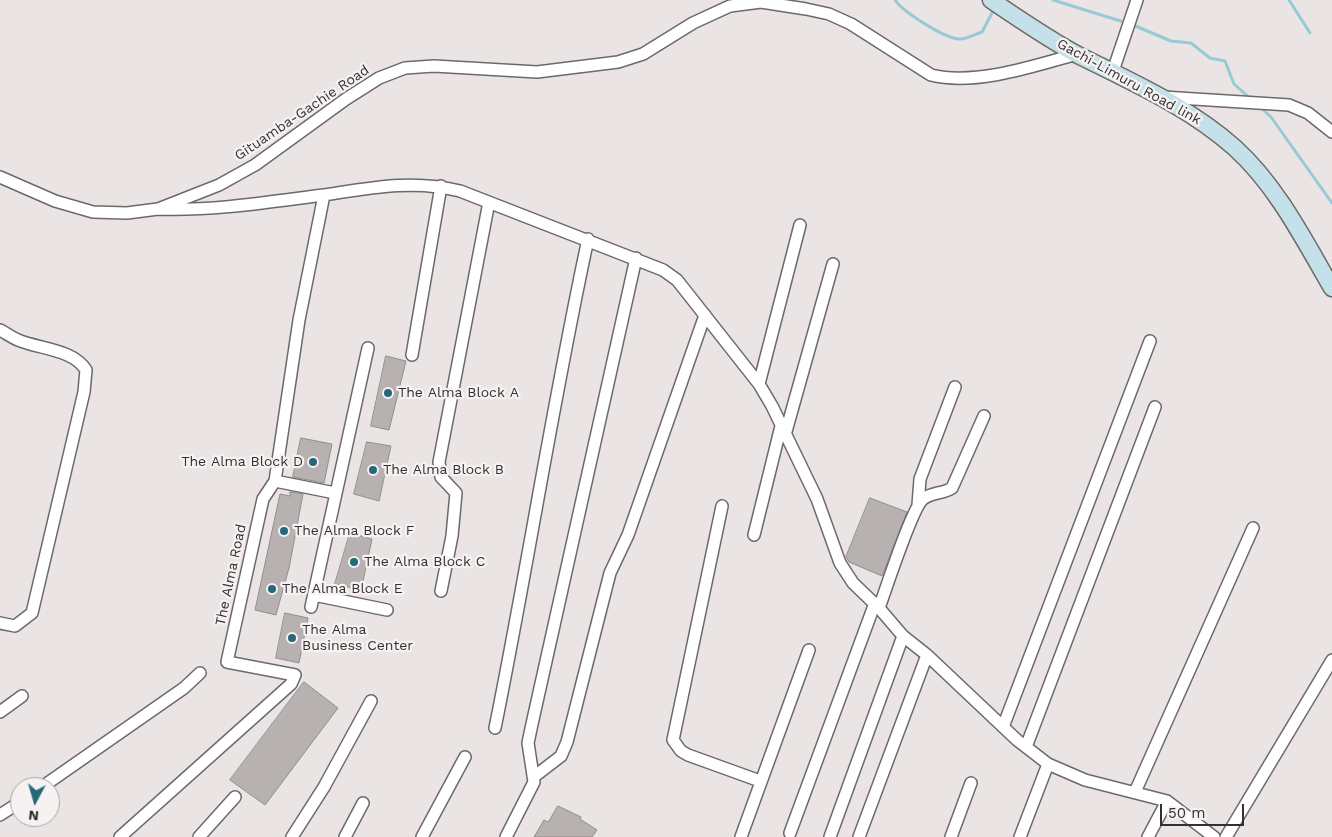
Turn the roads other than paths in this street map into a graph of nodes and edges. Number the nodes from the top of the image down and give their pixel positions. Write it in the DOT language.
graph roads {
  1 [pos="1137,0"];
  2 [pos="997,4"];
  3 [pos="1077,54"];
  4 [pos="1113,71"];
  5 [pos="1160,97"];
  6 [pos="1332,132"];
  7 [pos="0,177"];
  8 [pos="440,186"];
  9 [pos="324,195"];
  10 [pos="489,202"];
  11 [pos="158,209"];
  12 [pos="800,225"];
  13 [pos="588,240"];
  14 [pos="636,258"];
  15 [pos="833,264"];
  16 [pos="1332,288"];
  17 [pos="705,316"];
  18 [pos="0,330"];
  19 [pos="1150,341"];
  20 [pos="368,348"];
  21 [pos="412,355"];
  22 [pos="758,384"];
  23 [pos="955,387"];
  24 [pos="1155,408"];
  25 [pos="984,416"];
  26 [pos="783,431"];
  27 [pos="275,481"];
  28 [pos="336,493"];
  29 [pos="918,505"];
  30 [pos="722,506"];
  31 [pos="1253,528"];
  32 [pos="754,535"];
  33 [pos="441,591"];
  34 [pos="314,595"];
  35 [pos="877,605"];
  36 [pos="311,607"];
  37 [pos="387,610"];
  38 [pos="0,623"];
  39 [pos="903,636"];
  40 [pos="808,650"];
  41 [pos="927,655"];
  42 [pos="1332,660"];
  43 [pos="200,673"];
  44 [pos="22,696"];
  45 [pos="371,701"];
  46 [pos="0,712"];
  47 [pos="1003,727"];
  48 [pos="495,728"];
  49 [pos="1026,747"];
  50 [pos="465,757"];
  51 [pos="1048,764"];
  52 [pos="535,776"];
  53 [pos="56,777"];
  54 [pos="760,781"];
  55 [pos="971,783"];
  56 [pos="1135,792"];
  57 [pos="235,797"];
  58 [pos="1167,801"];
  59 [pos="363,803"];
  60 [pos="790,834"];
  61 [pos="120,837"];
  62 [pos="199,837"];
  63 [pos="292,837"];
  64 [pos="345,837"];
  65 [pos="422,837"];
  66 [pos="506,837"];
  67 [pos="741,837"];
  68 [pos="830,837"];
  69 [pos="859,837"];
  70 [pos="951,837"];
  71 [pos="1020,837"];
  72 [pos="1148,837"];
  73 [pos="1214,837"];
  74 [pos="1226,837"];
  1 -- 4 [label="street"];
  2 -- 3 [label="main road, Gachi-Limuru Road link"];
  3 -- 4 [label="main road, Gachi-Limuru Road link"];
  3 -- 11 [label="street, Gituamba-Gachie Road"];
  4 -- 5 [label="main road, Gachi-Limuru Road link"];
  5 -- 6 [label="street"];
  5 -- 16 [label="main road, Gachi-Limuru Road link"];
  7 -- 11 [label="street, Gituamba-Gachie Road"];
  8 -- 9 [label="street"];
  8 -- 10 [label="street"];
  8 -- 21 [label="street"];
  9 -- 11 [label="street"];
  9 -- 27 [label="street, The Alma Road"];
  10 -- 13 [label="street"];
  10 -- 33 [label="street"];
  12 -- 22 [label="street"];
  13 -- 14 [label="street"];
  13 -- 48 [label="street"];
  14 -- 17 [label="street"];
  14 -- 52 [label="street"];
  15 -- 26 [label="street"];
  17 -- 22 [label="street"];
  17 -- 52 [label="street"];
  18 -- 38 [label="street"];
  19 -- 47 [label="street"];
  20 -- 28 [label="street"];
  22 -- 26 [label="street"];
  23 -- 29 [label="street"];
  24 -- 49 [label="street"];
  25 -- 29 [label="street"];
  26 -- 32 [label="street"];
  26 -- 35 [label="street"];
  27 -- 28 [label="street"];
  27 -- 61 [label="street, The Alma Road"];
  28 -- 34 [label="street"];
  29 -- 35 [label="street"];
  30 -- 54 [label="street"];
  31 -- 56 [label="street"];
  34 -- 36 [label="street"];
  34 -- 37 [label="street"];
  35 -- 39 [label="street"];
  35 -- 60 [label="street"];
  39 -- 41 [label="street"];
  39 -- 68 [label="street"];
  40 -- 54 [label="street"];
  41 -- 47 [label="street"];
  41 -- 69 [label="street"];
  42 -- 74 [label="street"];
  43 -- 53 [label="street"];
  44 -- 46 [label="street"];
  45 -- 63 [label="street"];
  47 -- 49 [label="street"];
  49 -- 51 [label="street"];
  50 -- 65 [label="street"];
  51 -- 56 [label="street"];
  51 -- 71 [label="street"];
  52 -- 66 [label="street"];
  54 -- 67 [label="street"];
  55 -- 70 [label="street"];
  56 -- 58 [label="street"];
  57 -- 62 [label="street"];
  58 -- 72 [label="street"];
  58 -- 73 [label="street"];
  59 -- 64 [label="street"];
}
